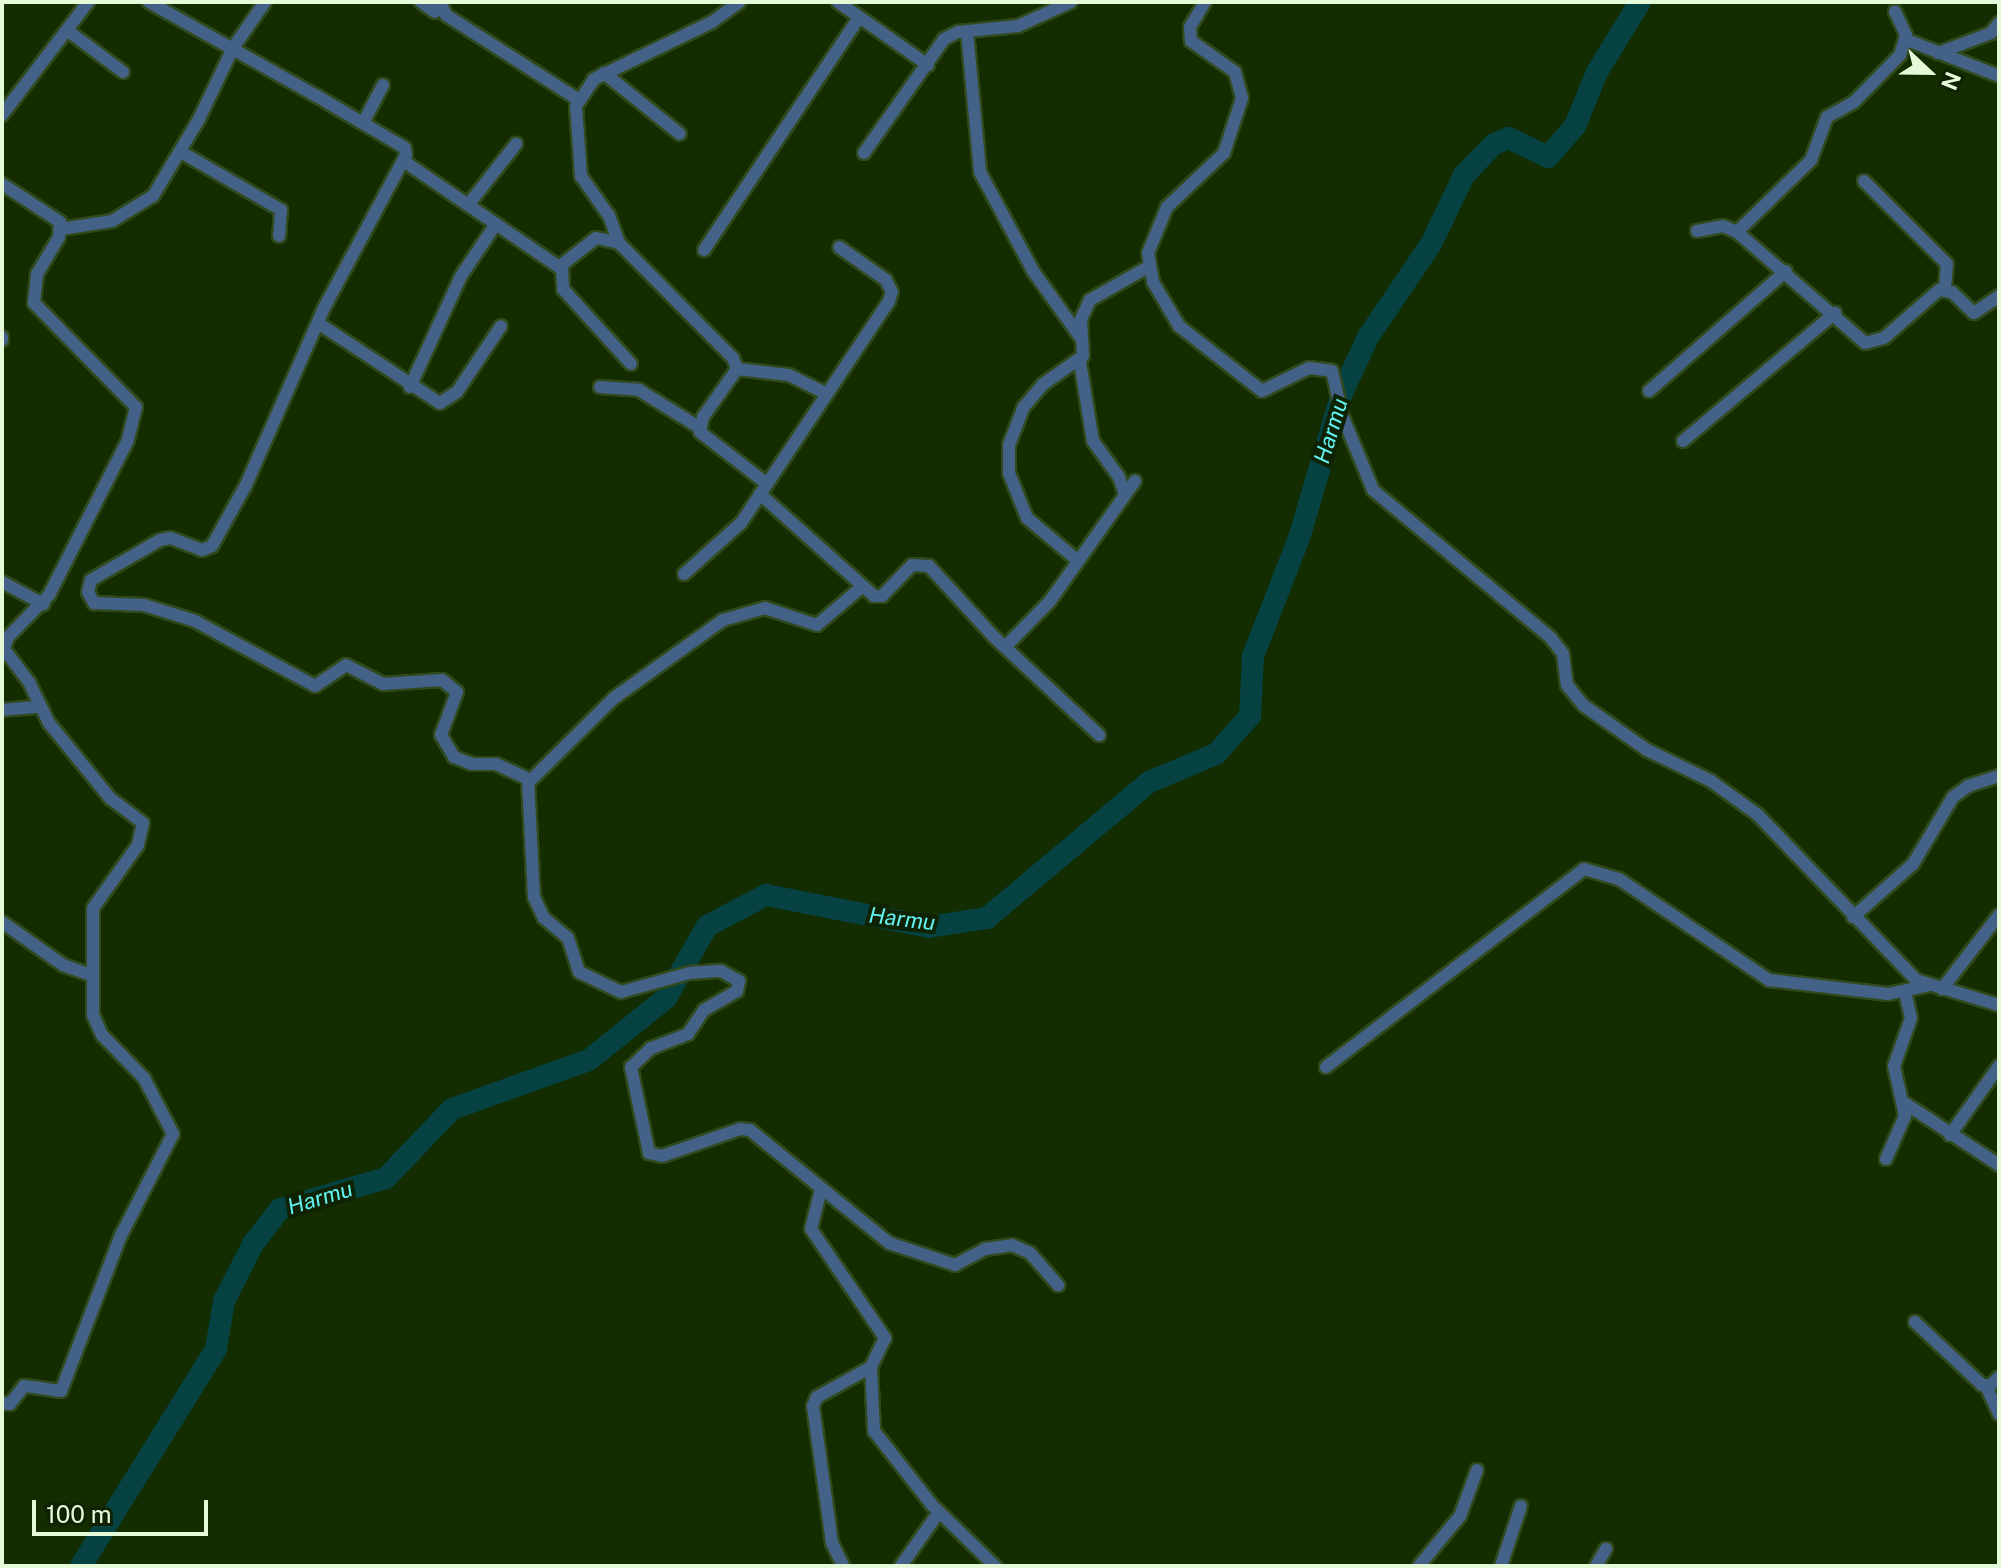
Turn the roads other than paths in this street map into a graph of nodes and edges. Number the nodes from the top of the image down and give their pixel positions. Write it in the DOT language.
graph roads {
  1 [pos="88,2"];
  2 [pos="149,2"];
  3 [pos="265,2"];
  4 [pos="421,2"];
  5 [pos="740,2"];
  6 [pos="838,2"];
  7 [pos="1071,2"];
  8 [pos="1205,2"];
  9 [pos="169,6"];
  10 [pos="438,7"];
  11 [pos="1895,11"];
  12 [pos="859,18"];
  13 [pos="1999,23"];
  14 [pos="67,30"];
  15 [pos="967,31"];
  16 [pos="1907,40"];
  17 [pos="233,48"];
  18 [pos="1938,53"];
  19 [pos="928,65"];
  20 [pos="123,72"];
  21 [pos="604,73"];
  22 [pos="1999,76"];
  23 [pos="383,85"];
  24 [pos="579,100"];
  25 [pos="2,115"];
  26 [pos="363,123"];
  27 [pos="680,134"];
  28 [pos="516,144"];
  29 [pos="181,152"];
  30 [pos="864,153"];
  31 [pos="405,162"];
  32 [pos="1864,181"];
  33 [pos="2,184"];
  34 [pos="468,205"];
  35 [pos="496,224"];
  36 [pos="61,229"];
  37 [pos="1697,231"];
  38 [pos="1737,232"];
  39 [pos="279,236"];
  40 [pos="619,243"];
  41 [pos="839,247"];
  42 [pos="704,250"];
  43 [pos="562,267"];
  44 [pos="1148,267"];
  45 [pos="1786,271"];
  46 [pos="1945,288"];
  47 [pos="1999,296"];
  48 [pos="1835,313"];
  49 [pos="318,323"];
  50 [pos="501,326"];
  51 [pos="1081,339"];
  52 [pos="1080,362"];
  53 [pos="631,364"];
  54 [pos="737,369"];
  55 [pos="410,387"];
  56 [pos="600,387"];
  57 [pos="1649,391"];
  58 [pos="827,394"];
  59 [pos="700,428"];
  60 [pos="1683,441"];
  61 [pos="1135,481"];
  62 [pos="764,489"];
  63 [pos="1125,494"];
  64 [pos="1077,560"];
  65 [pos="684,574"];
  66 [pos="2,582"];
  67 [pos="863,586"];
  68 [pos="43,604"];
  69 [pos="1005,647"];
  70 [pos="38,707"];
  71 [pos="2,710"];
  72 [pos="1099,735"];
  73 [pos="1999,776"];
  74 [pos="528,780"];
  75 [pos="1999,915"];
  76 [pos="1853,917"];
  77 [pos="2,922"];
  78 [pos="90,975"];
  79 [pos="1927,986"];
  80 [pos="1942,989"];
  81 [pos="1905,993"];
  82 [pos="1999,1005"];
  83 [pos="1999,1066"];
  84 [pos="1326,1067"];
  85 [pos="1903,1102"];
  86 [pos="1950,1135"];
  87 [pos="1886,1159"];
  88 [pos="1999,1165"];
  89 [pos="821,1189"];
  90 [pos="1058,1285"];
  91 [pos="1915,1322"];
  92 [pos="871,1367"];
  93 [pos="1999,1377"];
  94 [pos="1986,1386"];
  95 [pos="2,1403"];
  96 [pos="1999,1414"];
  97 [pos="1477,1470"];
  98 [pos="1521,1506"];
  99 [pos="939,1512"];
  100 [pos="1606,1549"];
  101 [pos="843,1566"];
  102 [pos="901,1566"];
  103 [pos="995,1566"];
  104 [pos="1419,1566"];
  105 [pos="1501,1566"];
  106 [pos="1596,1566"];
  1 -- 14 [label="street"];
  2 -- 9 [label="street"];
  3 -- 17 [label="street"];
  4 -- 10 [label="street"];
  5 -- 21 [label="street"];
  6 -- 12 [label="street"];
  7 -- 15 [label="street"];
  8 -- 44 [label="street"];
  9 -- 17 [label="street"];
  10 -- 24 [label="street"];
  11 -- 16 [label="street"];
  12 -- 19 [label="street"];
  12 -- 42 [label="street"];
  13 -- 18 [label="street"];
  14 -- 20 [label="street"];
  14 -- 25 [label="street"];
  15 -- 19 [label="street"];
  15 -- 51 [label="street"];
  16 -- 18 [label="street"];
  16 -- 38 [label="street"];
  17 -- 26 [label="street"];
  17 -- 29 [label="street"];
  18 -- 22 [label="street"];
  19 -- 30 [label="street"];
  21 -- 24 [label="street"];
  21 -- 27 [label="street"];
  23 -- 26 [label="street"];
  24 -- 40 [label="street"];
  26 -- 31 [label="street"];
  28 -- 34 [label="street"];
  29 -- 36 [label="street"];
  29 -- 39 [label="street"];
  31 -- 34 [label="street"];
  31 -- 49 [label="street"];
  32 -- 46 [label="street"];
  33 -- 36 [label="street"];
  34 -- 35 [label="street"];
  35 -- 43 [label="street"];
  35 -- 55 [label="street"];
  36 -- 68 [label="street"];
  37 -- 38 [label="street"];
  38 -- 45 [label="street"];
  40 -- 43 [label="street"];
  40 -- 54 [label="street"];
  41 -- 58 [label="street"];
  43 -- 53 [label="street"];
  44 -- 51 [label="street"];
  44 -- 76 [label="street"];
  45 -- 48 [label="street"];
  45 -- 57 [label="street"];
  46 -- 47 [label="street"];
  46 -- 48 [label="street"];
  48 -- 60 [label="street"];
  49 -- 55 [label="street"];
  49 -- 74 [label="street"];
  50 -- 55 [label="street"];
  51 -- 52 [label="street"];
  52 -- 63 [label="street"];
  52 -- 64 [label="street"];
  54 -- 58 [label="street"];
  54 -- 59 [label="street"];
  56 -- 59 [label="street"];
  58 -- 62 [label="street"];
  59 -- 62 [label="street"];
  61 -- 63 [label="street"];
  62 -- 65 [label="street"];
  62 -- 67 [label="street"];
  63 -- 64 [label="street"];
  64 -- 69 [label="street"];
  66 -- 68 [label="street"];
  67 -- 69 [label="street"];
  67 -- 74 [label="street"];
  68 -- 70 [label="street"];
  69 -- 72 [label="street"];
  70 -- 71 [label="street"];
  70 -- 78 [label="street"];
  73 -- 76 [label="street"];
  74 -- 89 [label="street"];
  75 -- 80 [label="street"];
  76 -- 79 [label="street"];
  77 -- 78 [label="street"];
  78 -- 95 [label="street"];
  79 -- 80 [label="street"];
  79 -- 81 [label="street"];
  80 -- 82 [label="street"];
  81 -- 84 [label="street"];
  81 -- 85 [label="street"];
  83 -- 86 [label="street"];
  85 -- 86 [label="street"];
  85 -- 87 [label="street"];
  86 -- 88 [label="street"];
  89 -- 90 [label="street"];
  89 -- 92 [label="street"];
  91 -- 94 [label="street"];
  92 -- 99 [label="street"];
  92 -- 101 [label="street"];
  93 -- 94 [label="street"];
  94 -- 96 [label="street"];
  97 -- 104 [label="street"];
  98 -- 105 [label="street"];
  99 -- 102 [label="street"];
  99 -- 103 [label="street"];
  100 -- 106 [label="street"];
}
